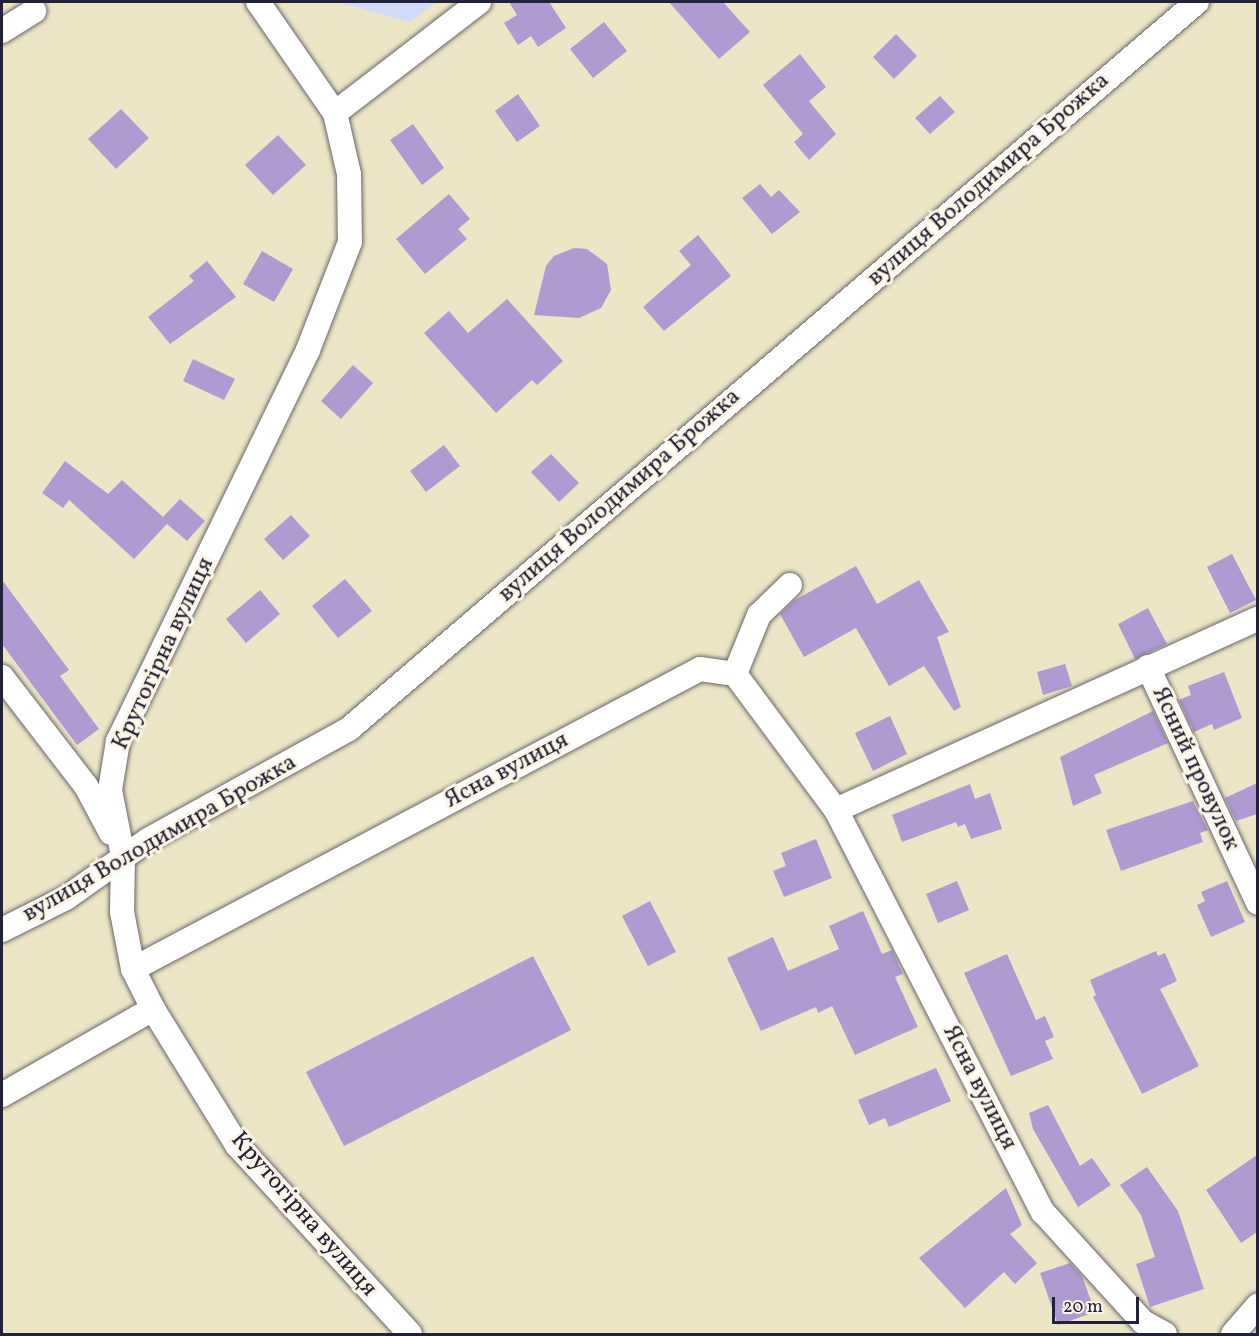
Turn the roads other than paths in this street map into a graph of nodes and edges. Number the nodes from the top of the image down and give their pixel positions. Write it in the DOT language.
graph roads {
  1 [pos="258,2"];
  2 [pos="479,2"];
  3 [pos="1197,2"];
  4 [pos="34,11"];
  5 [pos="2,30"];
  6 [pos="335,113"];
  7 [pos="790,585"];
  8 [pos="1257,619"];
  9 [pos="1148,667"];
  10 [pos="735,674"];
  11 [pos="2,677"];
  12 [pos="836,810"];
  13 [pos="123,856"];
  14 [pos="1257,903"];
  15 [pos="2,930"];
  16 [pos="133,969"];
  17 [pos="153,1009"];
  18 [pos="2,1095"];
  19 [pos="1257,1305"];
  20 [pos="410,1335"];
  21 [pos="1165,1335"];
  22 [pos="1233,1335"];
  1 -- 6 [label="street, Крутогірна вулиця"];
  2 -- 6 [label="street"];
  3 -- 13 [label="street, вулиця Володимира Брожка"];
  4 -- 5 [label="street"];
  6 -- 13 [label="street, Крутогірна вулиця"];
  7 -- 10 [label="street"];
  8 -- 9 [label="street"];
  9 -- 12 [label="street"];
  9 -- 14 [label="street, Ясний провулок"];
  10 -- 12 [label="street, Ясна вулиця"];
  10 -- 16 [label="street, Ясна вулиця"];
  11 -- 13 [label="street"];
  12 -- 21 [label="street, Ясна вулиця"];
  13 -- 15 [label="street, вулиця Володимира Брожка"];
  13 -- 16 [label="street, Крутогірна вулиця"];
  16 -- 17 [label="street, Крутогірна вулиця"];
  17 -- 18 [label="street"];
  17 -- 20 [label="street, Крутогірна вулиця"];
  19 -- 22 [label="street"];
}
